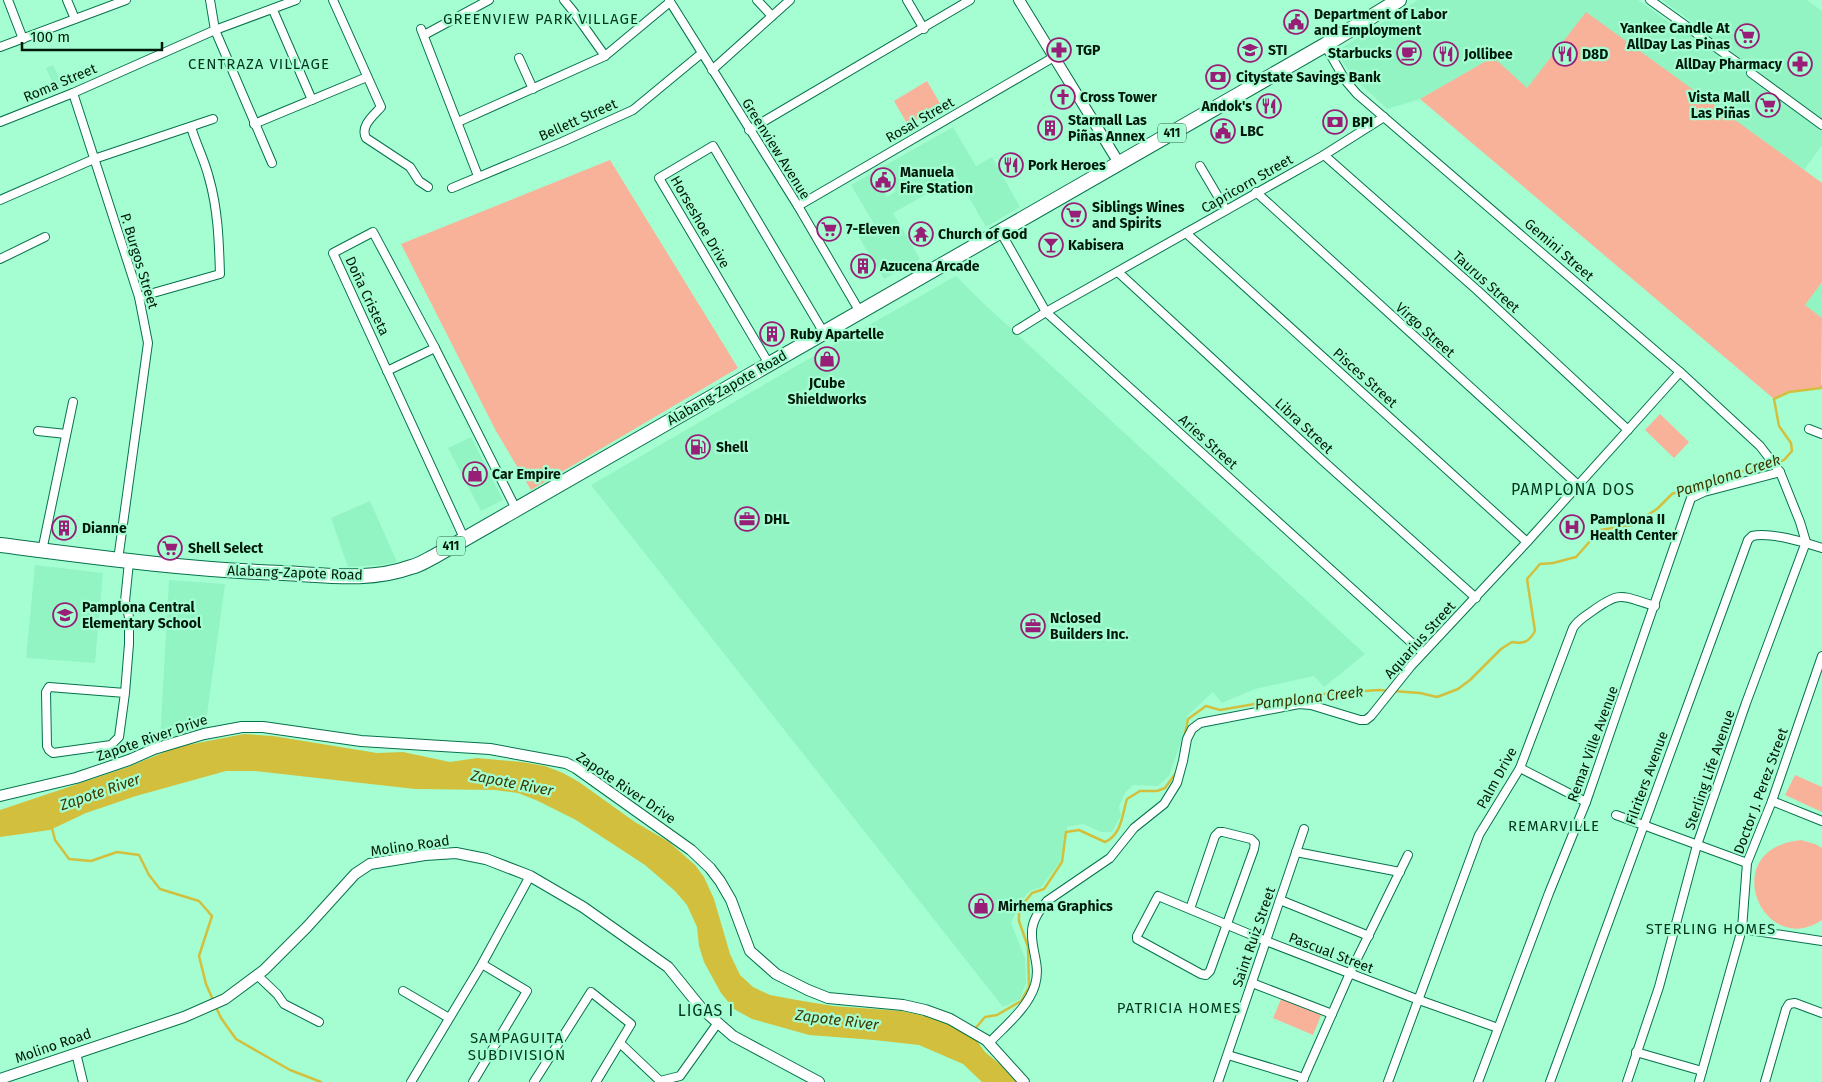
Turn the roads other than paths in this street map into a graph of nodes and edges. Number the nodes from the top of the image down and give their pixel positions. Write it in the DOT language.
graph roads {
  1 [pos="8,0"];
  2 [pos="67,0"];
  3 [pos="126,0"];
  4 [pos="210,0"];
  5 [pos="296,0"];
  6 [pos="333,0"];
  7 [pos="489,0"];
  8 [pos="564,0"];
  9 [pos="757,0"];
  10 [pos="790,0"];
  11 [pos="907,0"];
  12 [pos="970,0"];
  13 [pos="1019,0"];
  14 [pos="1400,0"];
  15 [pos="1650,0"];
  16 [pos="669,1"];
  17 [pos="273,10"];
  18 [pos="772,16"];
  19 [pos="75,19"];
  20 [pos="924,29"];
  21 [pos="215,30"];
  22 [pos="23,39"];
  23 [pos="1325,45"];
  24 [pos="0,48"];
  25 [pos="702,53"];
  26 [pos="605,56"];
  27 [pos="1054,57"];
  28 [pos="519,58"];
  29 [pos="1742,66"];
  30 [pos="712,70"];
  31 [pos="1751,73"];
  32 [pos="367,77"];
  33 [pos="533,89"];
  34 [pos="73,93"];
  35 [pos="312,100"];
  36 [pos="1384,117"];
  37 [pos="213,119"];
  38 [pos="0,122"];
  39 [pos="458,122"];
  40 [pos="254,124"];
  41 [pos="1822,125"];
  42 [pos="190,127"];
  43 [pos="750,130"];
  44 [pos="1324,155"];
  45 [pos="94,159"];
  46 [pos="272,163"];
  47 [pos="1119,163"];
  48 [pos="1200,166"];
  49 [pos="478,176"];
  50 [pos="428,187"];
  51 [pos="452,188"];
  52 [pos="1256,192"];
  53 [pos="0,200"];
  54 [pos="798,206"];
  55 [pos="1226,210"];
  56 [pos="1000,231"];
  57 [pos="1186,233"];
  58 [pos="45,237"];
  59 [pos="0,259"];
  60 [pos="1118,272"];
  61 [pos="140,297"];
  62 [pos="860,312"];
  63 [pos="1046,312"];
  64 [pos="1017,330"];
  65 [pos="824,333"];
  66 [pos="435,348"];
  67 [pos="769,364"];
  68 [pos="387,371"];
  69 [pos="1680,372"];
  70 [pos="73,402"];
  71 [pos="1809,428"];
  72 [pos="1628,430"];
  73 [pos="38,431"];
  74 [pos="66,434"];
  75 [pos="1822,434"];
  76 [pos="1778,469"];
  77 [pos="1578,485"];
  78 [pos="516,509"];
  79 [pos="464,538"];
  80 [pos="1527,542"];
  81 [pos="1806,542"];
  82 [pos="0,545"];
  83 [pos="1822,548"];
  84 [pos="42,551"];
  85 [pos="124,561"];
  86 [pos="1476,598"];
  87 [pos="1655,606"];
  88 [pos="1423,653"];
  89 [pos="1822,656"];
  90 [pos="1818,681"];
  91 [pos="125,693"];
  92 [pos="1520,768"];
  93 [pos="0,796"];
  94 [pos="1772,801"];
  95 [pos="1586,802"];
  96 [pos="1616,815"];
  97 [pos="1822,821"];
  98 [pos="1643,826"];
  99 [pos="1304,829"];
  100 [pos="1697,845"];
  101 [pos="1296,852"];
  102 [pos="1408,855"];
  103 [pos="1747,863"];
  104 [pos="1400,872"];
  105 [pos="530,876"];
  106 [pos="1280,900"];
  107 [pos="1190,908"];
  108 [pos="1227,925"];
  109 [pos="1742,929"];
  110 [pos="1369,936"];
  111 [pos="1266,941"];
  112 [pos="1822,942"];
  113 [pos="482,964"];
  114 [pos="1350,973"];
  115 [pos="257,975"];
  116 [pos="1252,983"];
  117 [pos="403,991"];
  118 [pos="1419,1000"];
  119 [pos="1822,1013"];
  120 [pos="1332,1014"];
  121 [pos="449,1018"];
  122 [pos="319,1022"];
  123 [pos="717,1024"];
  124 [pos="1498,1028"];
  125 [pos="988,1041"];
  126 [pos="620,1044"];
  127 [pos="1636,1052"];
  128 [pos="76,1053"];
  129 [pos="1228,1055"];
  130 [pos="1702,1071"];
  131 [pos="680,1076"];
  132 [pos="0,1079"];
  133 [pos="1303,1080"];
  134 [pos="83,1082"];
  135 [pos="411,1082"];
  136 [pos="473,1082"];
  137 [pos="534,1082"];
  138 [pos="596,1082"];
  139 [pos="659,1082"];
  140 [pos="686,1082"];
  141 [pos="819,1082"];
  142 [pos="1024,1082"];
  143 [pos="1218,1082"];
  144 [pos="1388,1082"];
  145 [pos="1478,1082"];
  146 [pos="1550,1082"];
  147 [pos="1628,1082"];
  148 [pos="1699,1082"];
  149 [pos="1765,1082"];
  1 -- 22 [label="street"];
  2 -- 19 [label="street"];
  3 -- 19 [label="street"];
  4 -- 21 [label="street"];
  5 -- 17 [label="street, Roma Street"];
  6 -- 32 [label="street"];
  7 -- 39 [label="street"];
  8 -- 26 [label="street"];
  9 -- 18 [label="street"];
  10 -- 18 [label="street"];
  11 -- 20 [label="street"];
  12 -- 20 [label="street"];
  13 -- 27 [label="main road"];
  14 -- 23 [label="highway, Alabang-Zapote Road / 411"];
  15 -- 29 [label="street"];
  16 -- 25 [label="street, Greenview Avenue"];
  16 -- 26 [label="street"];
  17 -- 21 [label="street, Roma Street"];
  17 -- 35 [label="street"];
  18 -- 30 [label="street"];
  19 -- 22 [label="street"];
  20 -- 43 [label="street"];
  21 -- 34 [label="street, Roma Street"];
  21 -- 40 [label="street"];
  22 -- 24 [label="street"];
  23 -- 36 [label="street, Gemini Street"];
  23 -- 47 [label="highway, Alabang-Zapote Road / 411"];
  25 -- 30 [label="street, Greenview Avenue"];
  25 -- 49 [label="street, Bellett Street"];
  26 -- 33 [label="street"];
  27 -- 47 [label="main road"];
  27 -- 54 [label="street, Rosal Street"];
  28 -- 33 [label="street"];
  30 -- 43 [label="street, Greenview Avenue"];
  31 -- 41 [label="street"];
  32 -- 35 [label="street"];
  32 -- 50 [label="street"];
  33 -- 39 [label="street"];
  34 -- 38 [label="street, Roma Street"];
  34 -- 45 [label="street, P. Burgos Street"];
  35 -- 40 [label="street"];
  36 -- 44 [label="street, Capricorn Street"];
  36 -- 69 [label="street, Gemini Street"];
  37 -- 42 [label="street"];
  39 -- 49 [label="street"];
  40 -- 46 [label="street"];
  42 -- 45 [label="street"];
  42 -- 61 [label="street"];
  43 -- 54 [label="street, Greenview Avenue"];
  44 -- 52 [label="street, Capricorn Street"];
  44 -- 72 [label="street, Taurus Street"];
  45 -- 53 [label="street"];
  45 -- 61 [label="street, P. Burgos Street"];
  47 -- 56 [label="highway, Alabang-Zapote Road / 411"];
  48 -- 55 [label="street"];
  49 -- 51 [label="street, Bellett Street"];
  52 -- 55 [label="street, Capricorn Street"];
  52 -- 77 [label="street, Virgo Street"];
  54 -- 62 [label="street, Greenview Avenue"];
  55 -- 57 [label="street, Capricorn Street"];
  56 -- 62 [label="highway, Alabang-Zapote Road / 411"];
  56 -- 63 [label="street, Aries Street"];
  57 -- 60 [label="street, Capricorn Street"];
  57 -- 80 [label="street, Pisces Street"];
  58 -- 59 [label="street"];
  60 -- 63 [label="street, Capricorn Street"];
  60 -- 86 [label="street, Libra Street"];
  61 -- 85 [label="street, P. Burgos Street"];
  62 -- 65 [label="highway, Alabang-Zapote Road / 411"];
  63 -- 64 [label="street, Capricorn Street"];
  63 -- 88 [label="street, Aries Street"];
  65 -- 67 [label="highway, Alabang-Zapote Road / 411"];
  65 -- 67 [label="street, Horseshoe Drive"];
  66 -- 68 [label="street"];
  66 -- 68 [label="street, Doña Cristeta"];
  66 -- 78 [label="street, Doña Cristeta"];
  67 -- 78 [label="highway, Alabang-Zapote Road / 411"];
  68 -- 79 [label="street, Doña Cristeta"];
  69 -- 72 [label="street, Aquarius Street"];
  69 -- 76 [label="street, Gemini Street"];
  70 -- 74 [label="street"];
  71 -- 75 [label="street"];
  72 -- 77 [label="street, Aquarius Street"];
  73 -- 74 [label="street"];
  74 -- 84 [label="street"];
  76 -- 81 [label="street"];
  76 -- 87 [label="street, Remar Ville Avenue"];
  77 -- 80 [label="street, Aquarius Street"];
  78 -- 79 [label="highway, Alabang-Zapote Road / 411"];
  79 -- 85 [label="highway, Alabang-Zapote Road / 411"];
  80 -- 86 [label="street, Aquarius Street"];
  81 -- 83 [label="street"];
  81 -- 98 [label="street, Filriters Avenue"];
  81 -- 100 [label="street, Sterling Life Avenue"];
  82 -- 84 [label="highway, Alabang-Zapote Road / 411"];
  84 -- 85 [label="highway, Alabang-Zapote Road / 411"];
  85 -- 91 [label="street, P. Burgos Street"];
  86 -- 88 [label="street, Aquarius Street"];
  87 -- 92 [label="street, Palm Drive"];
  87 -- 95 [label="street, Remar Ville Avenue"];
  88 -- 125 [label="street, Aquarius Street"];
  89 -- 90 [label="street, Doctor J. Perez Street"];
  90 -- 94 [label="street, Doctor J. Perez Street"];
  91 -- 91 [label="street, P. Burgos Street"];
  92 -- 95 [label="street"];
  92 -- 118 [label="street, Palm Drive"];
  93 -- 125 [label="main road, Zapote River Drive"];
  94 -- 97 [label="street"];
  94 -- 103 [label="street, Doctor J. Perez Street"];
  95 -- 124 [label="street, Remar Ville Avenue"];
  96 -- 98 [label="street"];
  98 -- 100 [label="street"];
  98 -- 146 [label="street, Filriters Avenue"];
  99 -- 101 [label="street, Saint Ruiz Street"];
  100 -- 103 [label="street"];
  100 -- 127 [label="street, Sterling Life Avenue"];
  101 -- 104 [label="street"];
  101 -- 106 [label="street, Saint Ruiz Street"];
  102 -- 104 [label="street"];
  103 -- 109 [label="street, Doctor J. Perez Street"];
  104 -- 110 [label="street"];
  105 -- 113 [label="street"];
  105 -- 115 [label="main road, Molino Road"];
  105 -- 123 [label="main road, Molino Road"];
  106 -- 110 [label="street"];
  106 -- 111 [label="street, Saint Ruiz Street"];
  107 -- 108 [label="street, Pascual Street"];
  107 -- 108 [label="street"];
  107 -- 108 [label="street, Pascual Street"];
  108 -- 111 [label="street, Pascual Street"];
  109 -- 112 [label="street"];
  109 -- 130 [label="street, Doctor J. Perez Street"];
  110 -- 114 [label="street"];
  111 -- 114 [label="street, Pascual Street"];
  111 -- 116 [label="street, Saint Ruiz Street"];
  113 -- 121 [label="street"];
  113 -- 136 [label="street"];
  114 -- 118 [label="street, Pascual Street"];
  114 -- 120 [label="street"];
  115 -- 122 [label="street"];
  115 -- 128 [label="main road, Molino Road"];
  116 -- 120 [label="street"];
  116 -- 129 [label="street, Saint Ruiz Street"];
  117 -- 121 [label="street"];
  118 -- 124 [label="street, Pascual Street"];
  118 -- 144 [label="street, Palm Drive"];
  119 -- 149 [label="street"];
  120 -- 133 [label="street"];
  121 -- 135 [label="street"];
  123 -- 131 [label="street"];
  123 -- 141 [label="main road, Molino Road"];
  124 -- 145 [label="street, Remar Ville Avenue"];
  125 -- 142 [label="main road, Zapote River Drive"];
  126 -- 137 [label="street"];
  126 -- 138 [label="street"];
  126 -- 139 [label="street"];
  127 -- 130 [label="street"];
  127 -- 147 [label="street, Sterling Life Avenue"];
  128 -- 132 [label="main road, Molino Road"];
  128 -- 134 [label="street"];
  129 -- 133 [label="street"];
  129 -- 143 [label="street, Saint Ruiz Street"];
  130 -- 148 [label="street, Doctor J. Perez Street"];
  131 -- 139 [label="street"];
  131 -- 140 [label="street"];
}
